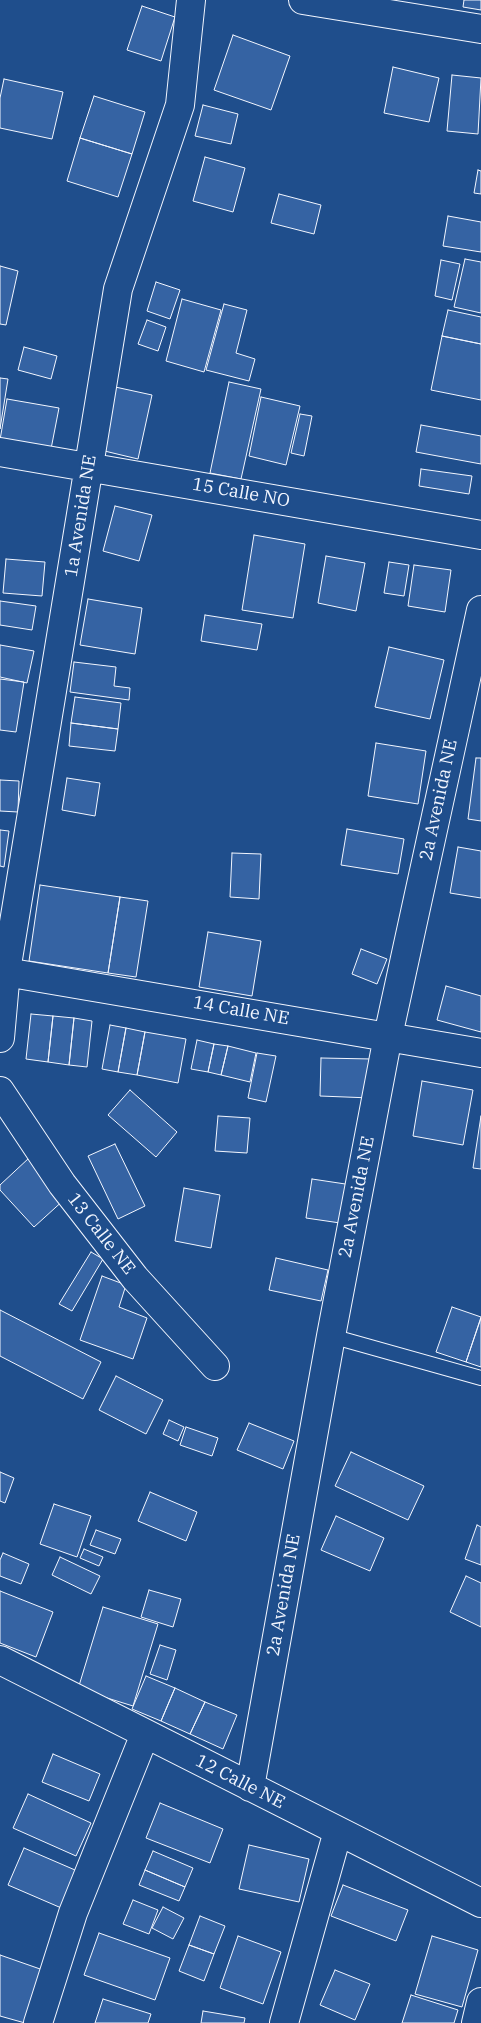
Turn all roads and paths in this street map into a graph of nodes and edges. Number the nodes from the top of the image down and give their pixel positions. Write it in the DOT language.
graph roads {
  1 [pos="192,0"];
  2 [pos="303,0"];
  3 [pos="481,29"];
  4 [pos="0,452"];
  5 [pos="90,466"];
  6 [pos="481,536"];
  7 [pos="481,610"];
  8 [pos="3,971"];
  9 [pos="388,1036"];
  10 [pos="0,1038"];
  11 [pos="481,1053"];
  12 [pos="0,1091"];
  13 [pos="331,1336"];
  14 [pos="216,1366"];
  15 [pos="481,1378"];
  16 [pos="0,1660"];
  17 [pos="145,1734"];
  18 [pos="250,1787"];
  19 [pos="338,1831"];
  20 [pos="481,1903"];
  21 [pos="481,2002"];
  22 [pos="38,2023"];
  23 [pos="284,2023"];
  24 [pos="476,2023"];
  1 -- 5 [label="street, 1a Avenida NE"];
  2 -- 3 [label="street"];
  4 -- 5 [label="street, 15 Calle NO"];
  5 -- 6 [label="street, 15 Calle NO"];
  5 -- 8 [label="street, 1a Avenida NE"];
  7 -- 9 [label="street, 2a Avenida NE"];
  8 -- 9 [label="street, 14 Calle NE"];
  8 -- 10 [label="street, 1a Avenida NE"];
  9 -- 11 [label="street, 14 Calle NE"];
  9 -- 13 [label="street, 2a Avenida NE"];
  12 -- 14 [label="street, 13 Calle NE"];
  13 -- 15 [label="lane"];
  13 -- 18 [label="street, 2a Avenida NE"];
  16 -- 17 [label="street, 12 Calle NE"];
  17 -- 18 [label="street, 12 Calle NE"];
  17 -- 22 [label="street"];
  18 -- 19 [label="street, 12 Calle NE"];
  19 -- 20 [label="street, 12 Calle NE"];
  19 -- 23 [label="street"];
  21 -- 24 [label="street"];
}
